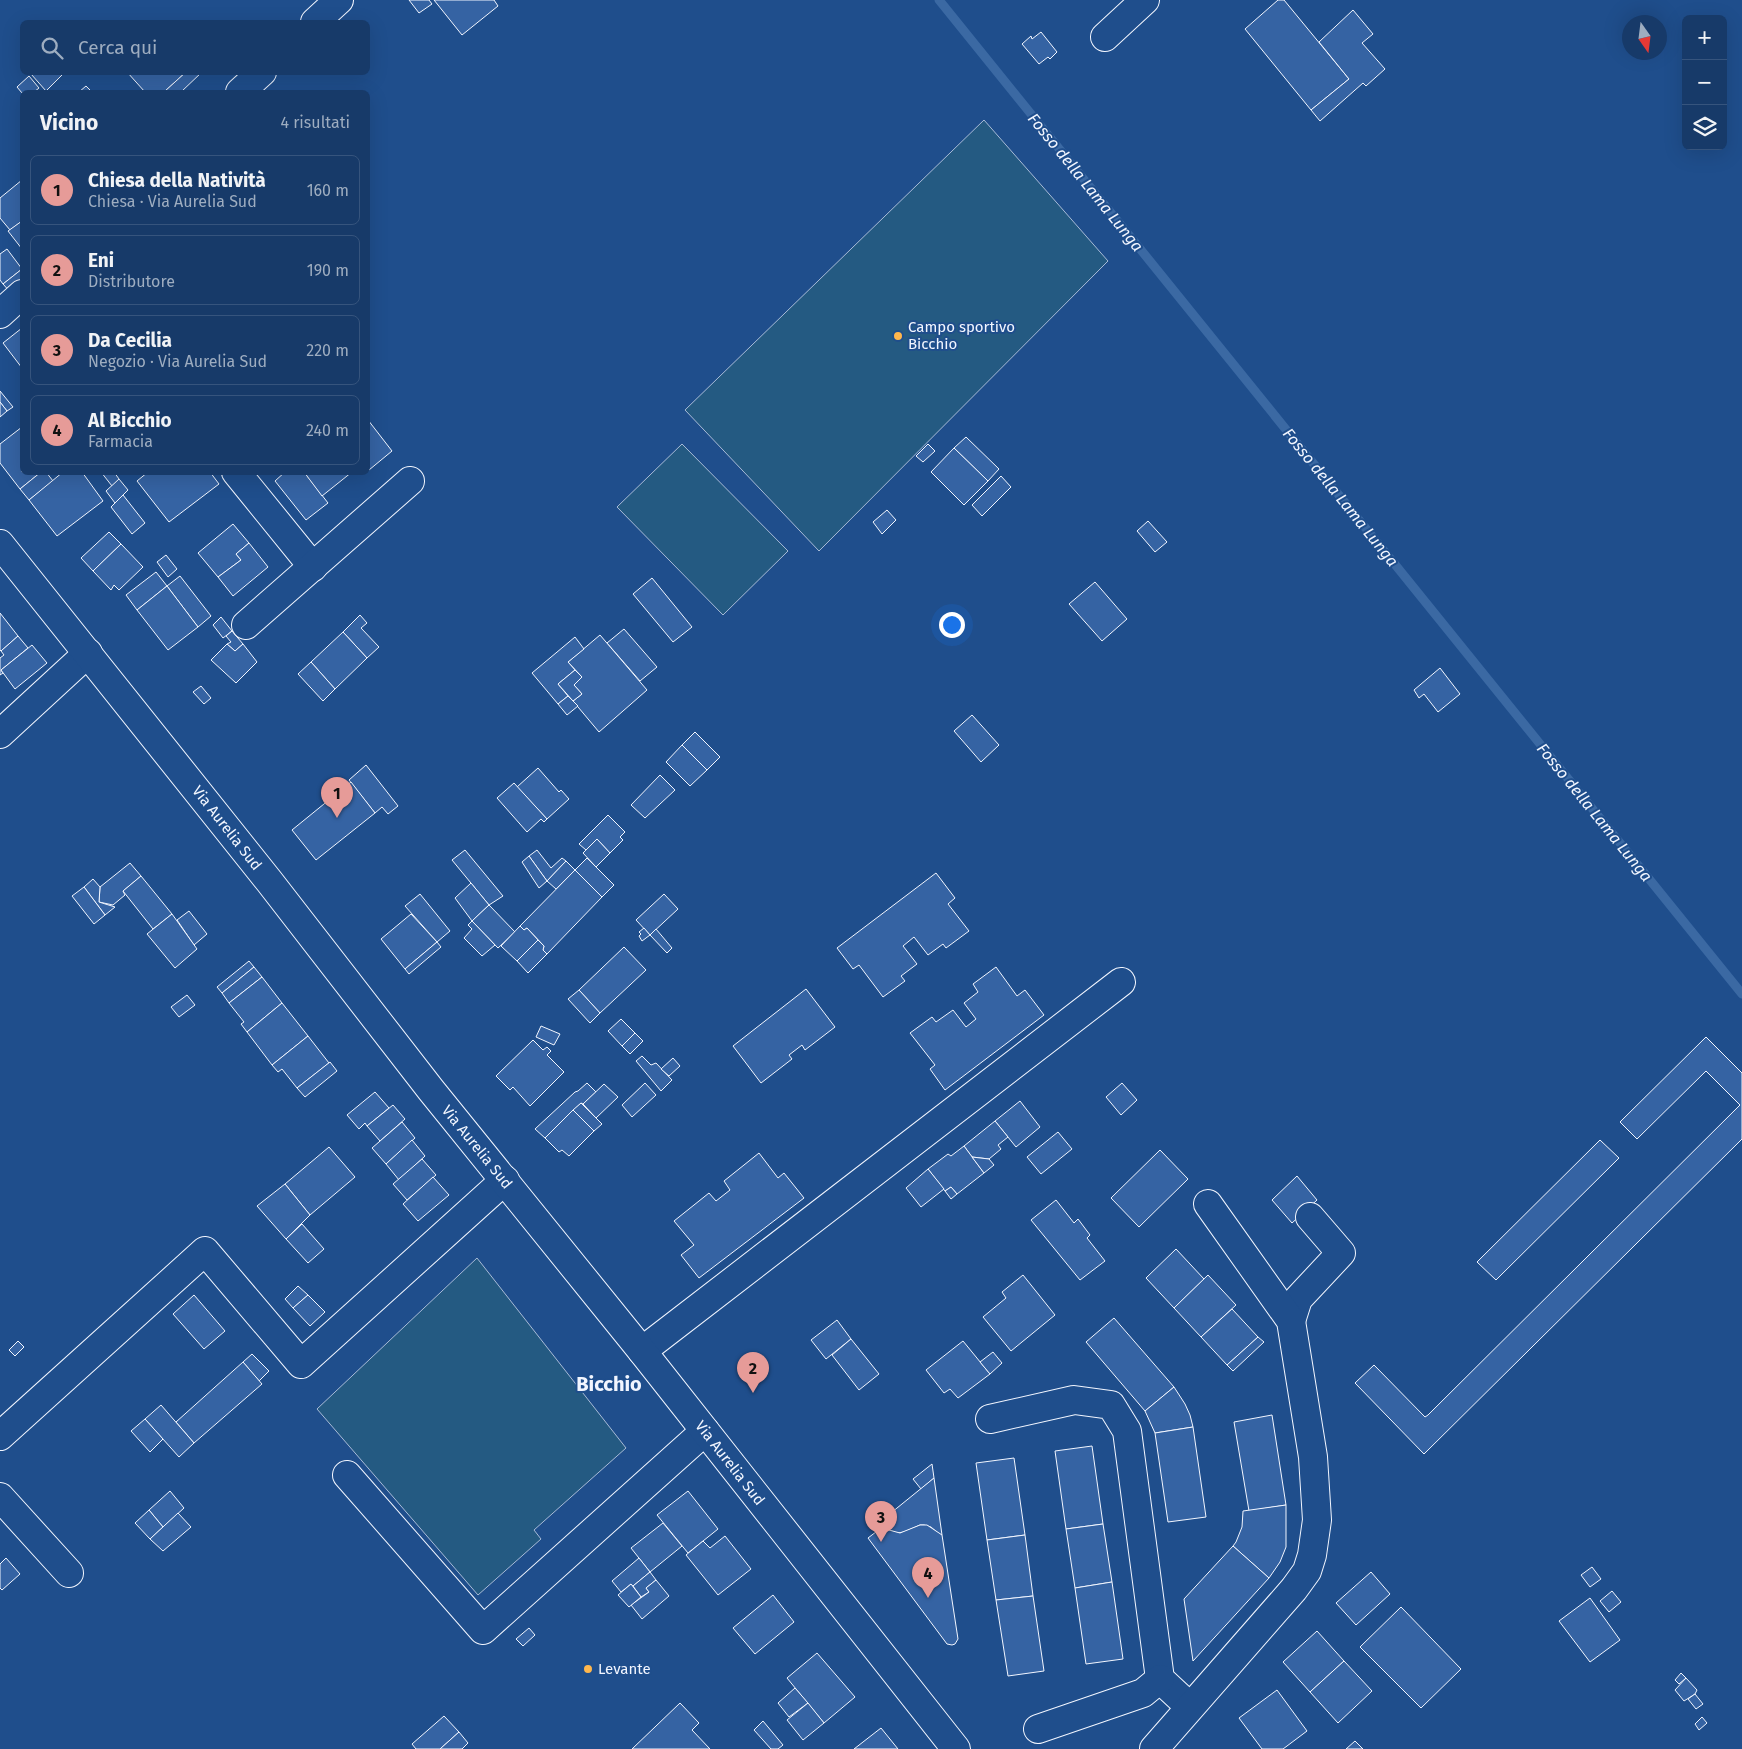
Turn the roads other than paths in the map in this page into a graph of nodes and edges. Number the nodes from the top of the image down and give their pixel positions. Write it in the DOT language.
graph roads {
  1 [pos="339,0"];
  2 [pos="1145,0"];
  3 [pos="317,20"];
  4 [pos="1105,38"];
  5 [pos="259,75"];
  6 [pos="242,90"];
  7 [pos="20,296"];
  8 [pos="0,314"];
  9 [pos="238,475"];
  10 [pos="410,481"];
  11 [pos="0,544"];
  12 [pos="313,568"];
  13 [pos="246,625"];
  14 [pos="88,653"];
  15 [pos="0,734"];
  16 [pos="1121,982"];
  17 [pos="505,1180"];
  18 [pos="1208,1204"];
  19 [pos="1310,1216"];
  20 [pos="1291,1321"];
  21 [pos="642,1351"];
  22 [pos="990,1419"];
  23 [pos="705,1431"];
  24 [pos="0,1436"];
  25 [pos="347,1474"];
  26 [pos="0,1497"];
  27 [pos="69,1573"];
  28 [pos="1160,1679"];
  29 [pos="1190,1707"];
  30 [pos="1038,1728"];
  31 [pos="956,1749"];
  32 [pos="1154,1749"];
  1 -- 3 [label="street"];
  2 -- 4 [label="street"];
  5 -- 6 [label="street"];
  7 -- 8 [label="street"];
  9 -- 12 [label="street"];
  10 -- 12 [label="street"];
  11 -- 14 [label="street, Via Aurelia Sud"];
  12 -- 13 [label="street"];
  14 -- 15 [label="street"];
  14 -- 17 [label="street, Via Aurelia Sud"];
  16 -- 21 [label="street"];
  17 -- 21 [label="street, Via Aurelia Sud"];
  17 -- 24 [label="street"];
  18 -- 20 [label="street"];
  19 -- 20 [label="street"];
  20 -- 29 [label="street"];
  21 -- 23 [label="street, Via Aurelia Sud"];
  22 -- 28 [label="street"];
  23 -- 25 [label="street"];
  23 -- 31 [label="street, Via Aurelia Sud"];
  26 -- 27 [label="street"];
  28 -- 29 [label="street"];
  28 -- 30 [label="street"];
  29 -- 32 [label="street"];
}
